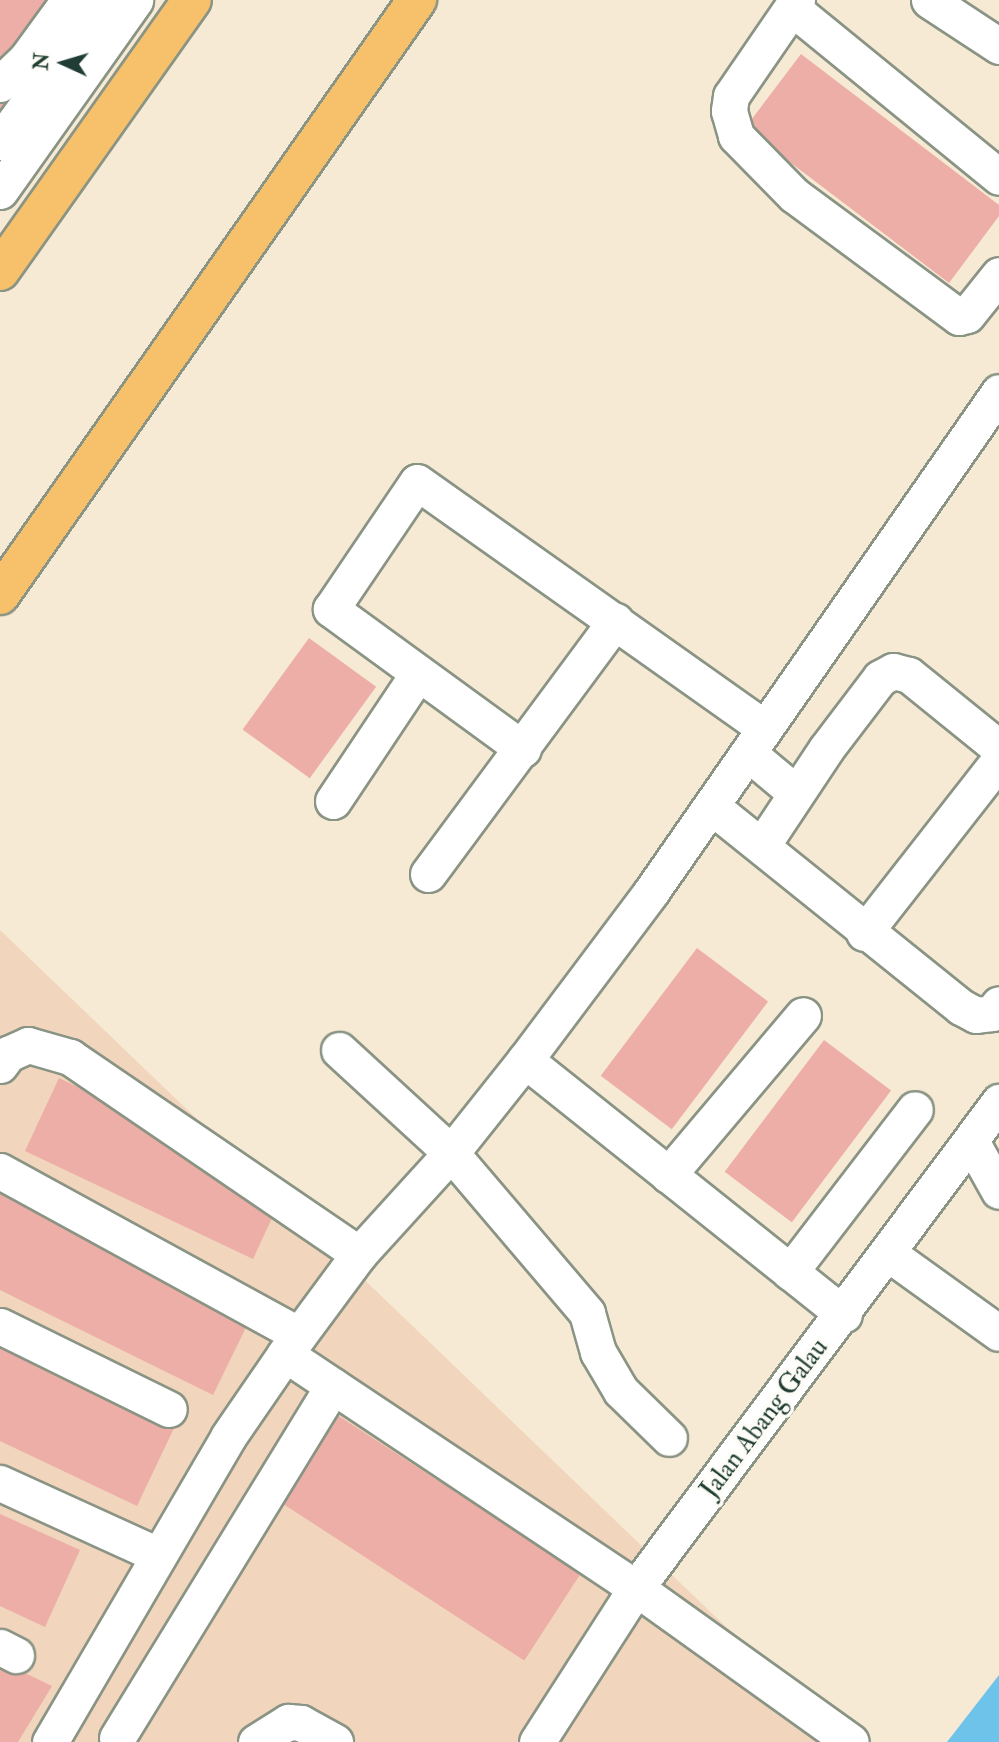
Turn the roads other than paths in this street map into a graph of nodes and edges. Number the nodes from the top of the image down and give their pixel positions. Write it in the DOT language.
graph roads {
  1 [pos="68,0"];
  2 [pos="103,0"];
  3 [pos="135,0"];
  4 [pos="192,0"];
  5 [pos="417,0"];
  6 [pos="929,0"];
  7 [pos="794,4"];
  8 [pos="999,46"];
  9 [pos="13,50"];
  10 [pos="0,84"];
  11 [pos="0,142"];
  12 [pos="999,177"];
  13 [pos="0,191"];
  14 [pos="0,271"];
  15 [pos="999,275"];
  16 [pos="999,392"];
  17 [pos="0,595"];
  18 [pos="615,621"];
  19 [pos="417,675"];
  20 [pos="756,741"];
  21 [pos="999,748"];
  22 [pos="523,749"];
  23 [pos="999,760"];
  24 [pos="796,793"];
  25 [pos="333,801"];
  26 [pos="711,806"];
  27 [pos="762,844"];
  28 [pos="428,874"];
  29 [pos="864,933"];
  30 [pos="999,1004"];
  31 [pos="803,1015"];
  32 [pos="6,1049"];
  33 [pos="339,1049"];
  34 [pos="526,1060"];
  35 [pos="999,1102"];
  36 [pos="915,1109"];
  37 [pos="971,1140"];
  38 [pos="451,1153"];
  39 [pos="0,1171"];
  40 [pos="668,1175"];
  41 [pos="999,1191"];
  42 [pos="359,1254"];
  43 [pos="889,1254"];
  44 [pos="790,1272"];
  45 [pos="844,1315"];
  46 [pos="0,1326"];
  47 [pos="999,1333"];
  48 [pos="292,1345"];
  49 [pos="333,1386"];
  50 [pos="169,1409"];
  51 [pos="669,1438"];
  52 [pos="0,1483"];
  53 [pos="158,1555"];
  54 [pos="636,1588"];
  55 [pos="69,1708"];
  56 [pos="551,1737"];
  57 [pos="120,1740"];
  58 [pos="50,1742"];
  59 [pos="256,1742"];
  60 [pos="335,1742"];
  61 [pos="851,1742"];
  1 -- 9 [label="street"];
  2 -- 11 [label="street"];
  3 -- 13 [label="street"];
  4 -- 14 [label="main road"];
  5 -- 17 [label="main road"];
  6 -- 8 [label="street"];
  7 -- 12 [label="street"];
  7 -- 15 [label="street"];
  9 -- 10 [label="street"];
  16 -- 20 [label="street"];
  18 -- 19 [label="street"];
  18 -- 20 [label="street"];
  18 -- 22 [label="street"];
  19 -- 22 [label="street"];
  19 -- 25 [label="street"];
  20 -- 24 [label="street"];
  20 -- 26 [label="street"];
  21 -- 24 [label="street"];
  22 -- 28 [label="street"];
  23 -- 29 [label="street"];
  24 -- 27 [label="street"];
  26 -- 27 [label="street"];
  26 -- 34 [label="street"];
  27 -- 29 [label="street"];
  29 -- 30 [label="street"];
  31 -- 40 [label="street"];
  32 -- 42 [label="street"];
  33 -- 38 [label="street"];
  34 -- 38 [label="street"];
  34 -- 40 [label="street"];
  35 -- 37 [label="street, Jalan Abang Galau"];
  36 -- 44 [label="street"];
  37 -- 41 [label="street"];
  37 -- 43 [label="street, Jalan Abang Galau"];
  38 -- 42 [label="street"];
  38 -- 51 [label="street"];
  39 -- 48 [label="street"];
  40 -- 44 [label="street"];
  42 -- 48 [label="street"];
  43 -- 45 [label="street, Jalan Abang Galau"];
  43 -- 47 [label="street"];
  44 -- 45 [label="street"];
  45 -- 54 [label="street, Jalan Abang Galau"];
  46 -- 50 [label="street"];
  48 -- 49 [label="street"];
  48 -- 53 [label="street"];
  49 -- 54 [label="street"];
  49 -- 57 [label="street"];
  52 -- 53 [label="street"];
  53 -- 55 [label="street"];
  54 -- 56 [label="street, Jalan Abang Galau"];
  54 -- 61 [label="street"];
  55 -- 57 [label="street"];
  55 -- 58 [label="street"];
  59 -- 60 [label="street"];
}
